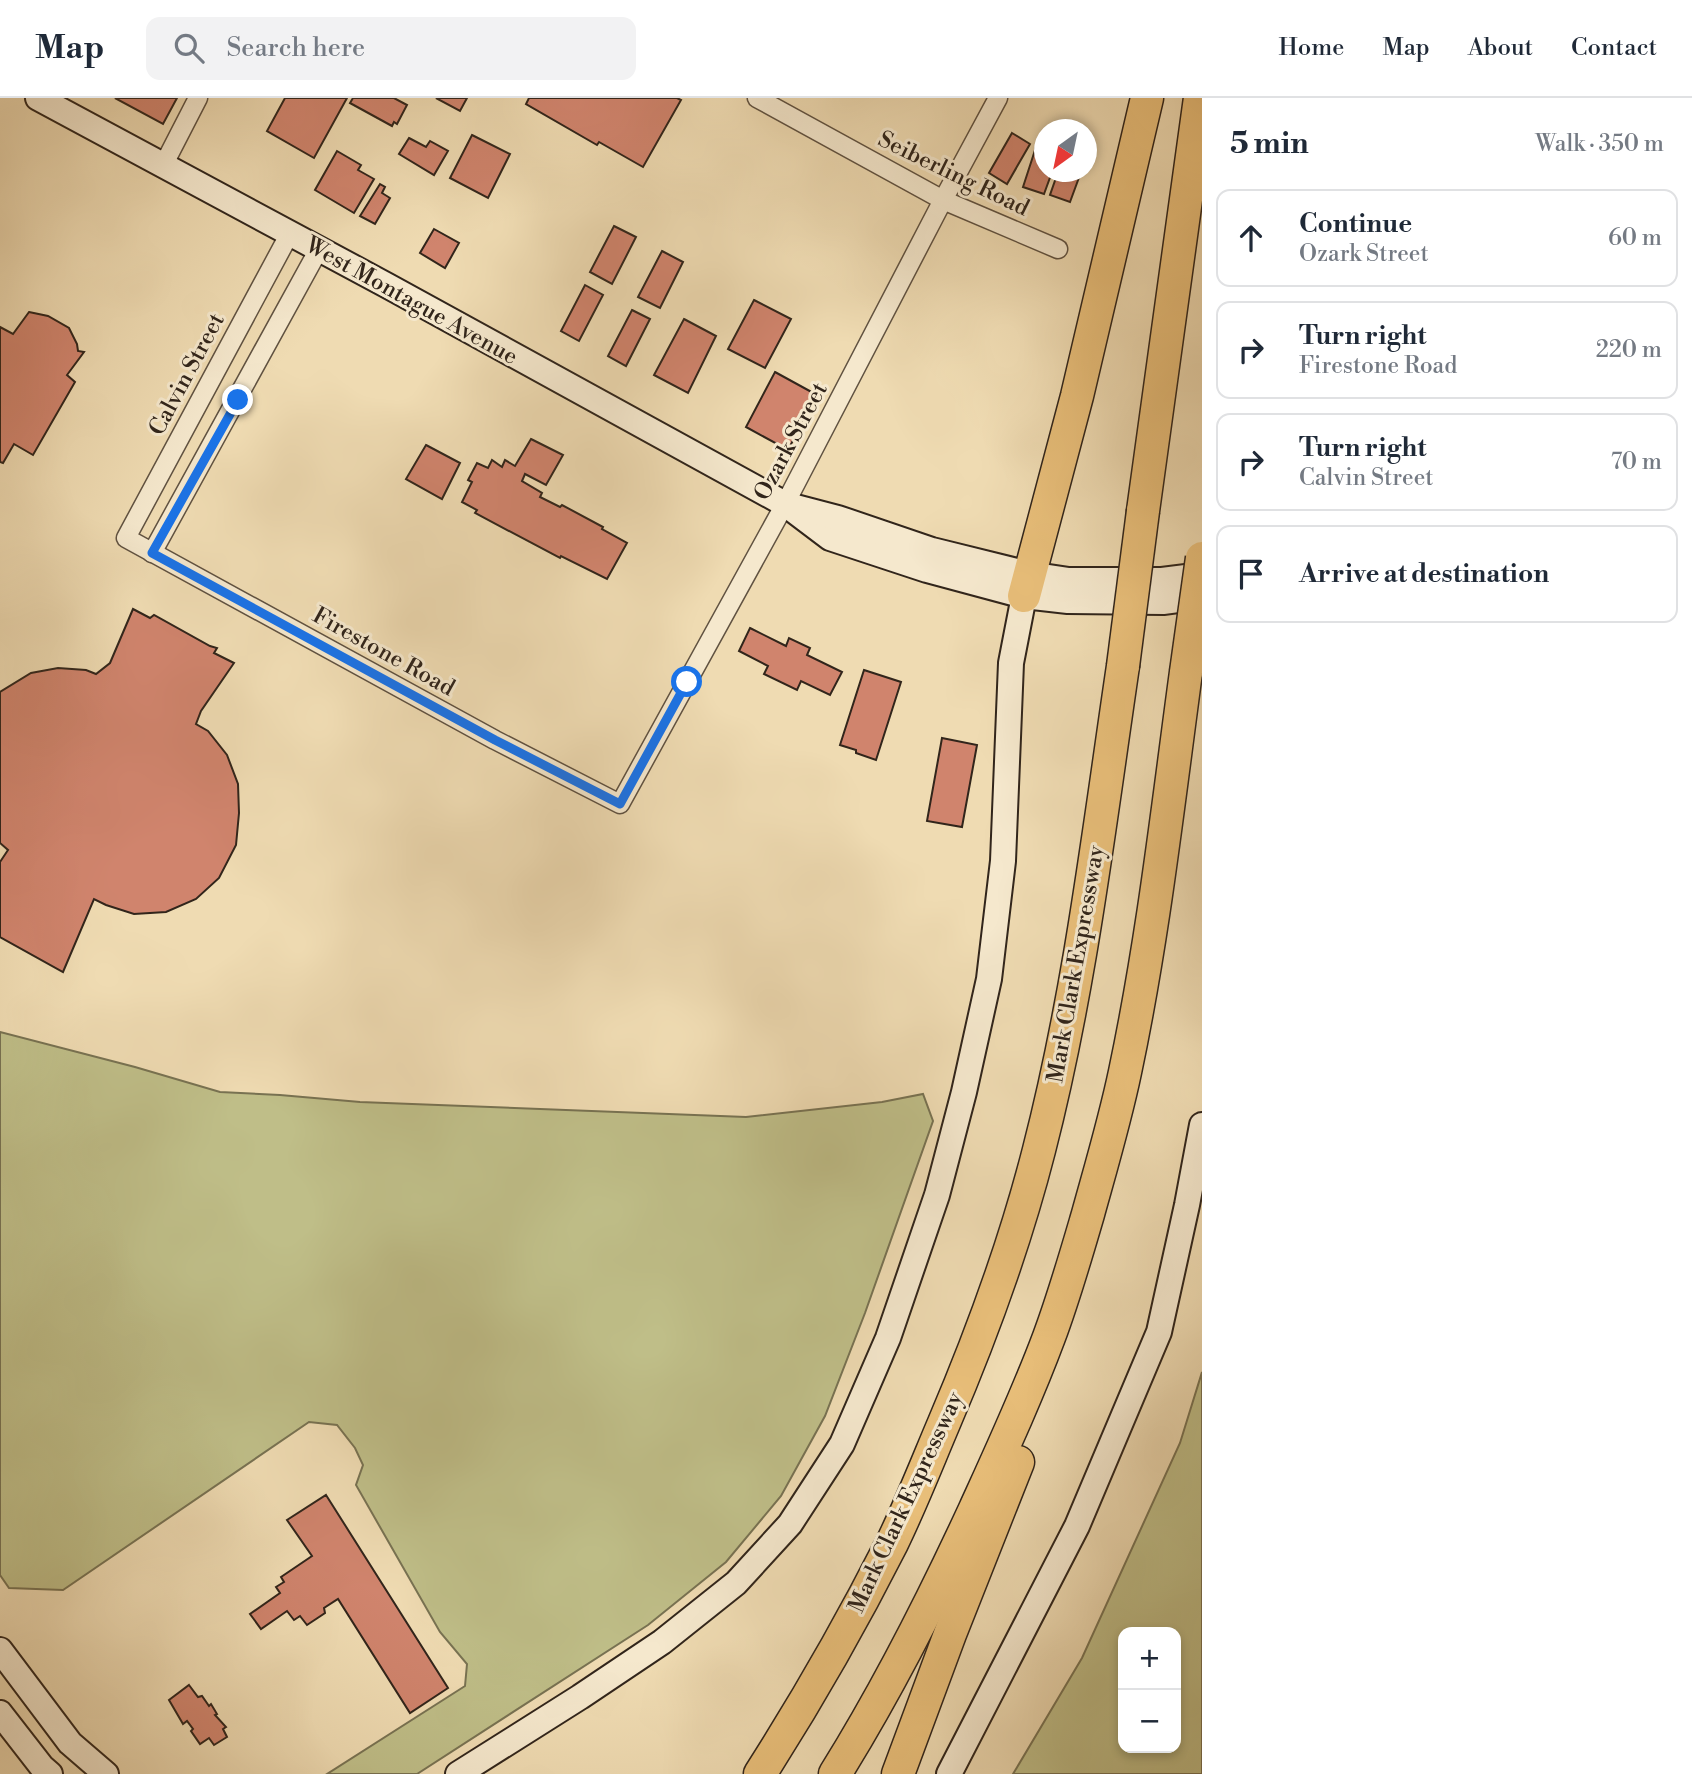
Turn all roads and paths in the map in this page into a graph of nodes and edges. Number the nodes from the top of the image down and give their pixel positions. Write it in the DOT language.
graph roads {
  1 [pos="38,98"];
  2 [pos="198,98"];
  3 [pos="757,98"];
  4 [pos="999,98"];
  5 [pos="1147,98"];
  6 [pos="1200,98"];
  7 [pos="163,166"];
  8 [pos="943,200"];
  9 [pos="290,233"];
  10 [pos="319,249"];
  11 [pos="1058,249"];
  12 [pos="785,504"];
  13 [pos="126,538"];
  14 [pos="152,553"];
  15 [pos="1202,558"];
  16 [pos="1202,575"];
  17 [pos="1026,585"];
  18 [pos="1202,597"];
  19 [pos="620,804"];
  20 [pos="1202,1125"];
  21 [pos="1108,1138"];
  22 [pos="0,1650"];
  23 [pos="0,1713"];
  24 [pos="50,1774"];
  25 [pos="106,1774"];
  26 [pos="458,1774"];
  27 [pos="760,1774"];
  28 [pos="835,1774"];
  29 [pos="898,1774"];
  30 [pos="949,1774"];
  1 -- 7 [label="main road, West Montague Avenue"];
  2 -- 7 [label="street"];
  3 -- 8 [label="street, Seiberling Road"];
  4 -- 8 [label="street, Ozark Street"];
  5 -- 17 [label="highway"];
  6 -- 27 [label="highway, Mark Clark Expressway, bridge"];
  7 -- 9 [label="main road, West Montague Avenue"];
  8 -- 11 [label="street, Seiberling Road"];
  8 -- 12 [label="street, Ozark Street"];
  9 -- 10 [label="main road, West Montague Avenue"];
  9 -- 13 [label="street, Calvin Street"];
  10 -- 12 [label="main road, West Montague Avenue"];
  10 -- 14 [label="street"];
  12 -- 17 [label="main road, West Montague Avenue"];
  12 -- 19 [label="street, Ozark Street"];
  13 -- 14 [label="street, Firestone Road"];
  14 -- 19 [label="street, Firestone Road"];
  15 -- 21 [label="highway, bridge"];
  16 -- 17 [label="main road, West Montague Avenue"];
  17 -- 18 [label="main road, West Montague Avenue"];
  17 -- 26 [label="main road"];
  20 -- 30 [label="main road"];
  21 -- 28 [label="highway"];
  21 -- 29 [label="highway"];
  22 -- 25 [label="main road"];
  23 -- 24 [label="main road"];
}
